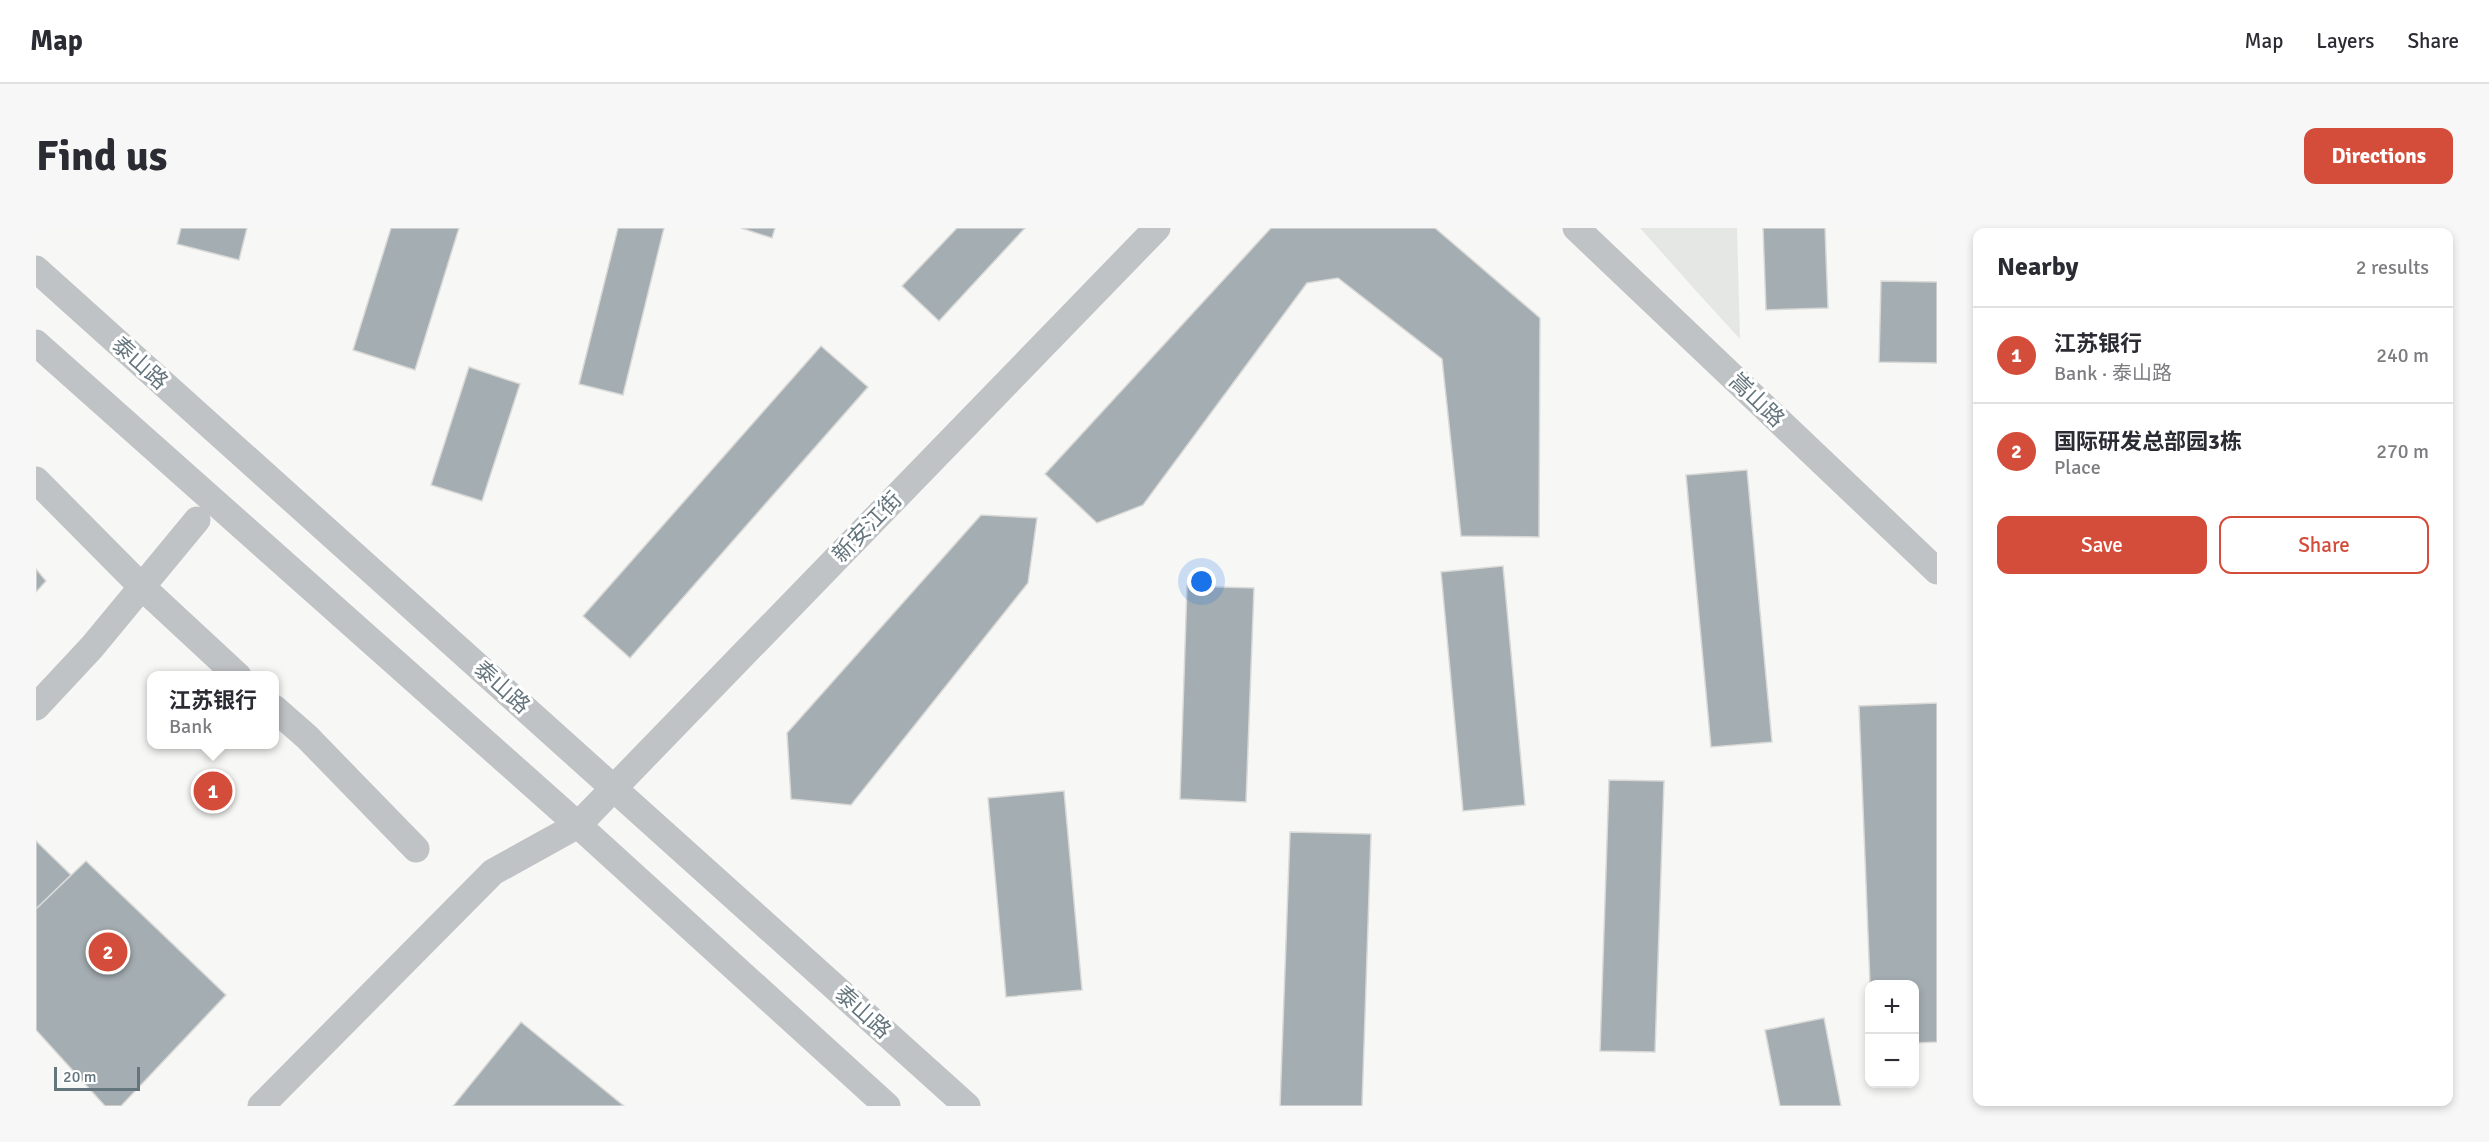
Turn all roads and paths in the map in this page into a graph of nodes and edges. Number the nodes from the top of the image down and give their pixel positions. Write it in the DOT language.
graph roads {
  1 [pos="1157,228"];
  2 [pos="1576,228"];
  3 [pos="36,269"];
  4 [pos="36,343"];
  5 [pos="36,480"];
  6 [pos="196,520"];
  7 [pos="1937,571"];
  8 [pos="141,586"];
  9 [pos="234,671"];
  10 [pos="36,707"];
  11 [pos="279,712"];
  12 [pos="614,788"];
  13 [pos="578,825"];
  14 [pos="416,849"];
  15 [pos="261,1106"];
  16 [pos="887,1106"];
  17 [pos="967,1106"];
  1 -- 12 [label="street, 新安江街"];
  2 -- 7 [label="street, 嵩山路"];
  3 -- 12 [label="street, 泰山路"];
  4 -- 13 [label="street"];
  5 -- 8 [label="street"];
  6 -- 8 [label="street"];
  8 -- 9 [label="street"];
  8 -- 10 [label="street"];
  11 -- 14 [label="street"];
  12 -- 13 [label="street, 新安江街"];
  12 -- 17 [label="street, 泰山路"];
  13 -- 15 [label="street, 新安江街"];
  13 -- 16 [label="street"];
}
